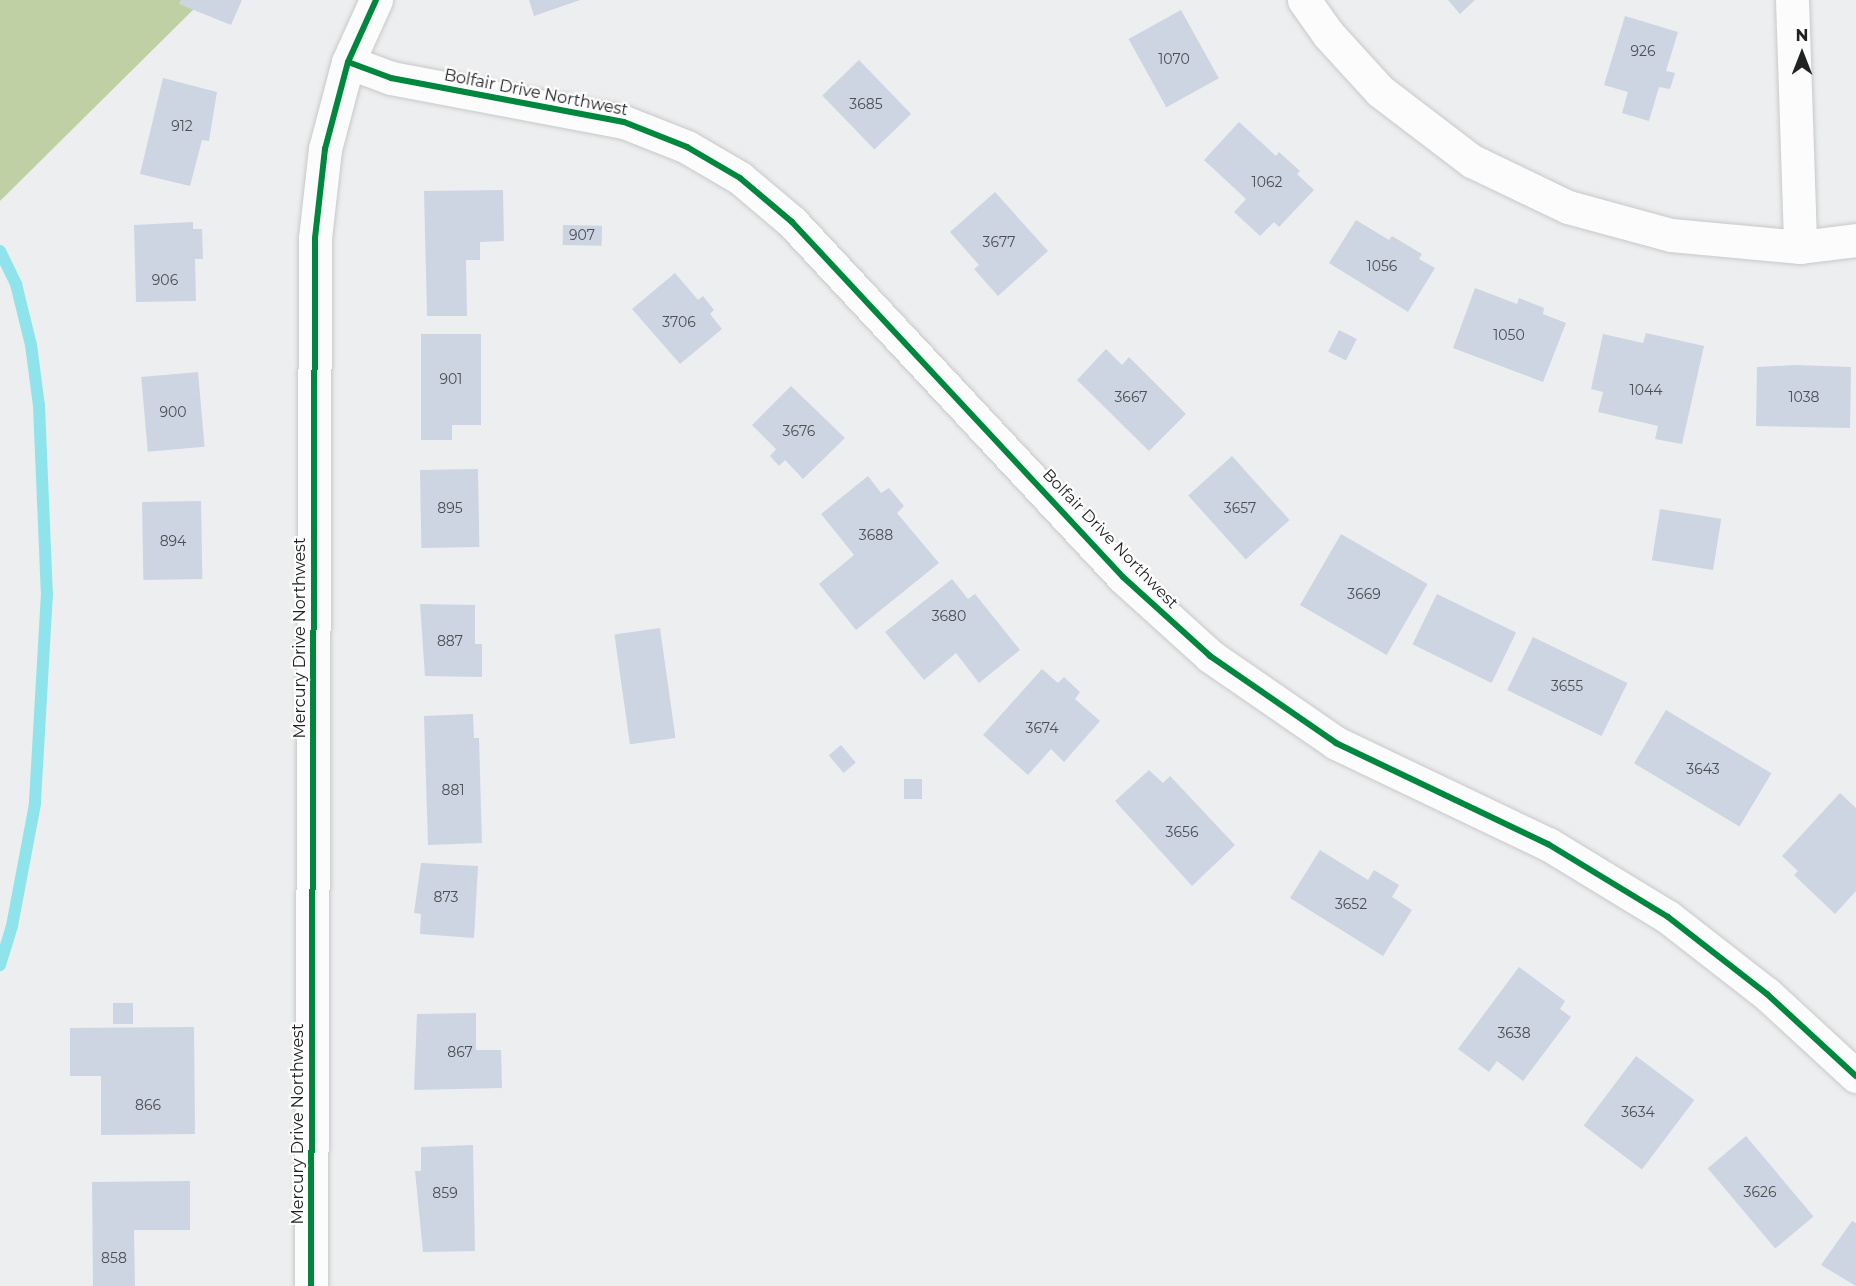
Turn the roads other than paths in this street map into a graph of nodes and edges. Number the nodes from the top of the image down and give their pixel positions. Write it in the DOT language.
graph roads {
  1 [pos="376,0"];
  2 [pos="1304,0"];
  3 [pos="1792,0"];
  4 [pos="348,62"];
  5 [pos="1856,240"];
  6 [pos="1800,247"];
  7 [pos="1856,1076"];
  8 [pos="311,1286"];
  1 -- 4 [label="street, Mercury Drive Northwest"];
  2 -- 6 [label="street"];
  3 -- 6 [label="street"];
  4 -- 7 [label="street, Bolfair Drive Northwest"];
  4 -- 8 [label="street, Mercury Drive Northwest"];
  5 -- 6 [label="street"];
}
